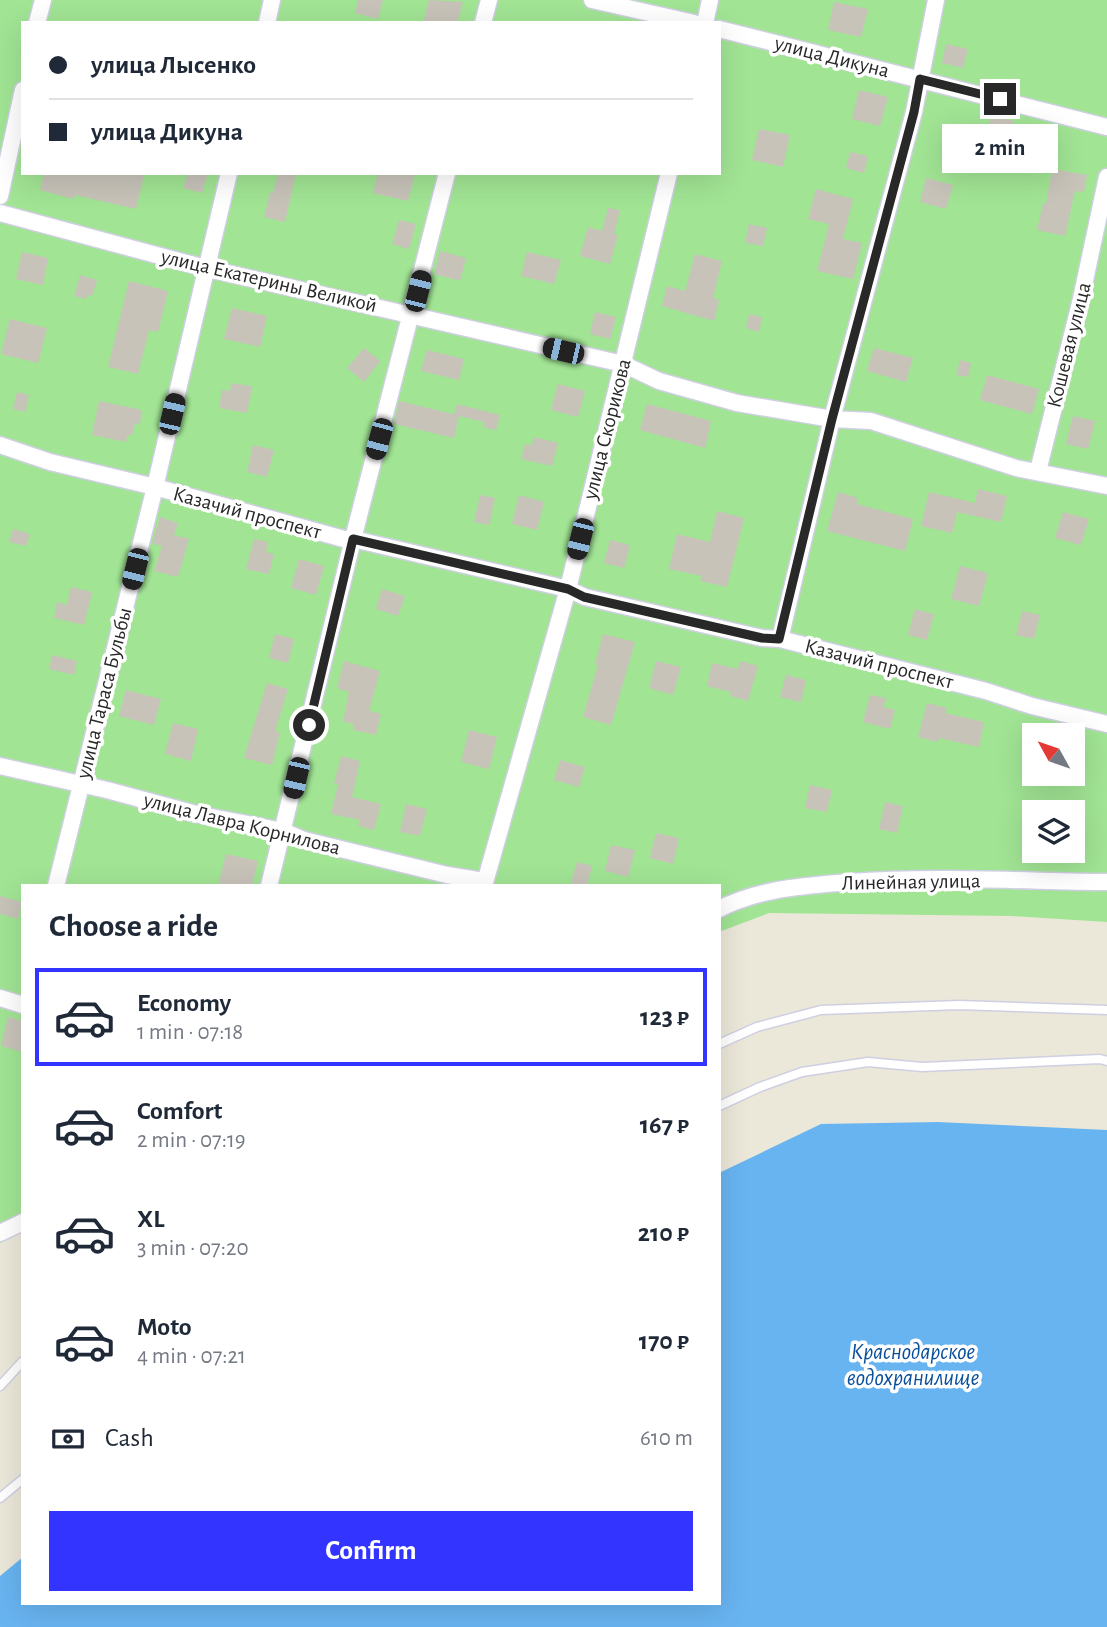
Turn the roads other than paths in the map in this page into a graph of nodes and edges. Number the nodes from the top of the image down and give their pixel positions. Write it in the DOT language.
graph roads {
  1 [pos="43,0"];
  2 [pos="272,0"];
  3 [pos="489,0"];
  4 [pos="592,0"];
  5 [pos="710,0"];
  6 [pos="936,0"];
  7 [pos="38,21"];
  8 [pos="267,21"];
  9 [pos="484,21"];
  10 [pos="685,21"];
  11 [pos="705,21"];
  12 [pos="721,29"];
  13 [pos="920,79"];
  14 [pos="21,99"];
  15 [pos="1107,127"];
  16 [pos="228,175"];
  17 [pos="447,175"];
  18 [pos="669,175"];
  19 [pos="1107,177"];
  20 [pos="0,196"];
  21 [pos="0,213"];
  22 [pos="205,268"];
  23 [pos="412,315"];
  24 [pos="624,364"];
  25 [pos="832,419"];
  26 [pos="0,444"];
  27 [pos="1038,471"];
  28 [pos="1107,486"];
  29 [pos="155,487"];
  30 [pos="353,539"];
  31 [pos="568,589"];
  32 [pos="779,639"];
  33 [pos="1107,723"];
  34 [pos="0,766"];
  35 [pos="81,785"];
  36 [pos="283,831"];
  37 [pos="1107,882"];
  38 [pos="484,883"];
  39 [pos="56,884"];
  40 [pos="270,884"];
  41 [pos="721,908"];
  42 [pos="0,998"];
  43 [pos="21,1004"];
  44 [pos="1107,1010"];
  45 [pos="721,1043"];
  46 [pos="1107,1060"];
  47 [pos="721,1105"];
  48 [pos="21,1223"];
  49 [pos="0,1233"];
  50 [pos="21,1363"];
  51 [pos="0,1386"];
  52 [pos="21,1481"];
  53 [pos="0,1498"];
  1 -- 7 [label="street"];
  2 -- 8 [label="street"];
  3 -- 9 [label="street"];
  4 -- 10 [label="street"];
  5 -- 11 [label="street"];
  6 -- 13 [label="street"];
  12 -- 13 [label="street, улица Дикуна"];
  13 -- 15 [label="street, улица Дикуна"];
  13 -- 25 [label="street"];
  14 -- 20 [label="street"];
  16 -- 22 [label="street, улица Тараса Бульбы"];
  17 -- 23 [label="street"];
  18 -- 24 [label="street, улица Скорикова"];
  19 -- 27 [label="street, Кошевая улица"];
  21 -- 22 [label="street, улица Екатерины Великой"];
  22 -- 23 [label="street, улица Екатерины Великой"];
  22 -- 29 [label="street, улица Тараса Бульбы"];
  23 -- 24 [label="street, улица Екатерины Великой"];
  23 -- 30 [label="street"];
  24 -- 25 [label="street, улица Екатерины Великой"];
  24 -- 31 [label="street, улица Скорикова"];
  25 -- 27 [label="street, улица Екатерины Великой"];
  25 -- 32 [label="street"];
  26 -- 29 [label="street, Казачий проспект"];
  27 -- 28 [label="street, улица Екатерины Великой"];
  29 -- 30 [label="street, Казачий проспект"];
  29 -- 35 [label="street, улица Тараса Бульбы"];
  30 -- 31 [label="street, Казачий проспект"];
  30 -- 36 [label="street"];
  31 -- 32 [label="street, Казачий проспект"];
  31 -- 38 [label="street, улица Скорикова"];
  32 -- 33 [label="street, Казачий проспект"];
  34 -- 35 [label="street, улица Лавра Корнилова"];
  35 -- 36 [label="street, улица Лавра Корнилова"];
  35 -- 39 [label="street, улица Тараса Бульбы"];
  36 -- 38 [label="street, улица Лавра Корнилова"];
  36 -- 40 [label="street"];
  37 -- 41 [label="street, Линейная улица"];
  42 -- 43 [label="street"];
  44 -- 45 [label="lane"];
  46 -- 47 [label="lane"];
  48 -- 49 [label="street"];
  50 -- 51 [label="lane"];
  52 -- 53 [label="lane"];
}
